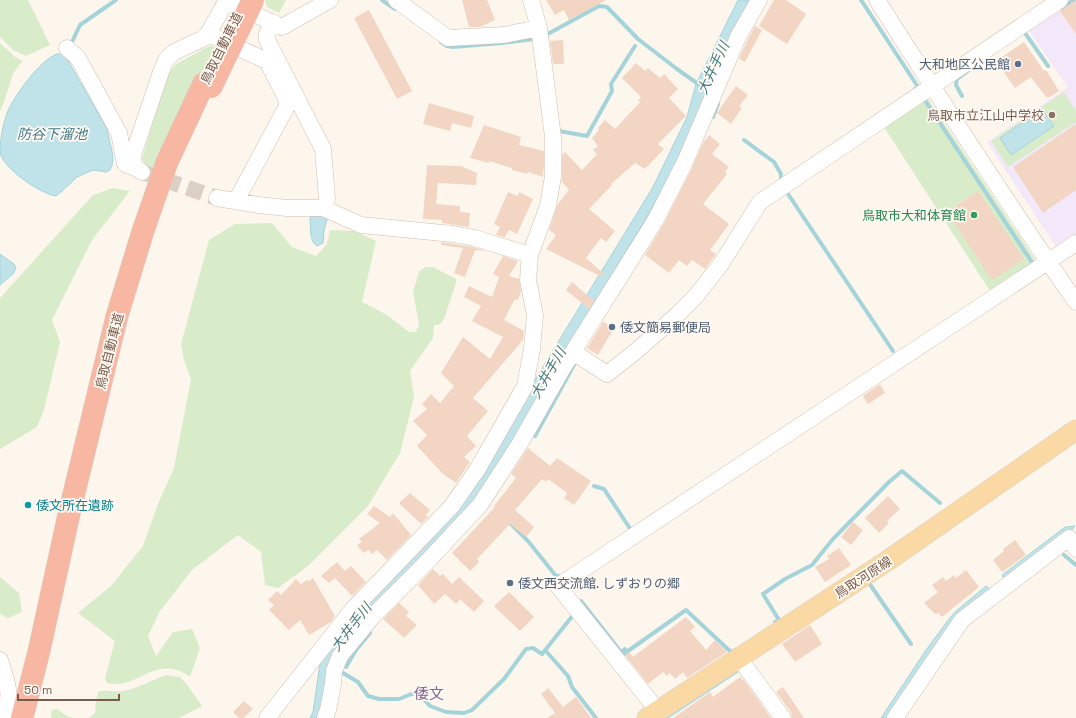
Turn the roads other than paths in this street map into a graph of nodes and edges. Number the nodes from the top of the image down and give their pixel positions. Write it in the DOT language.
graph roads {
  1 [pos="232,0"];
  2 [pos="253,0"];
  3 [pos="330,0"];
  4 [pos="396,0"];
  5 [pos="531,0"];
  6 [pos="759,0"];
  7 [pos="878,0"];
  8 [pos="1060,0"];
  9 [pos="273,22"];
  10 [pos="539,28"];
  11 [pos="208,34"];
  12 [pos="67,48"];
  13 [pos="208,85"];
  14 [pos="932,86"];
  15 [pos="217,198"];
  16 [pos="327,199"];
  17 [pos="236,201"];
  18 [pos="1076,243"];
  19 [pos="530,255"];
  20 [pos="1048,261"];
  21 [pos="1076,302"];
  22 [pos="573,352"];
  23 [pos="1076,430"];
  24 [pos="1076,549"];
  25 [pos="739,658"];
  26 [pos="0,660"];
  27 [pos="652,715"];
  28 [pos="4,718"];
  29 [pos="22,718"];
  30 [pos="32,718"];
  31 [pos="267,718"];
  32 [pos="325,718"];
  33 [pos="783,718"];
  34 [pos="895,718"];
  1 -- 9 [label="street"];
  1 -- 11 [label="street"];
  1 -- 13 [label="highway, 鳥取自動車道"];
  2 -- 13 [label="highway, 鳥取自動車道, bridge"];
  3 -- 9 [label="street"];
  4 -- 10 [label="street"];
  5 -- 10 [label="street"];
  6 -- 22 [label="street"];
  7 -- 14 [label="street"];
  8 -- 14 [label="street"];
  9 -- 16 [label="street"];
  10 -- 19 [label="street"];
  11 -- 12 [label="street"];
  11 -- 17 [label="street"];
  13 -- 29 [label="highway, 鳥取自動車道"];
  13 -- 30 [label="highway, 鳥取自動車道"];
  14 -- 20 [label="street"];
  14 -- 22 [label="street"];
  15 -- 17 [label="street"];
  17 -- 19 [label="street"];
  18 -- 20 [label="street"];
  19 -- 31 [label="street"];
  20 -- 21 [label="street"];
  20 -- 27 [label="street"];
  22 -- 32 [label="street"];
  23 -- 25 [label="main road, 鳥取河原線"];
  24 -- 34 [label="street"];
  25 -- 27 [label="main road, 鳥取河原線"];
  25 -- 33 [label="street"];
  26 -- 28 [label="street"];
}
